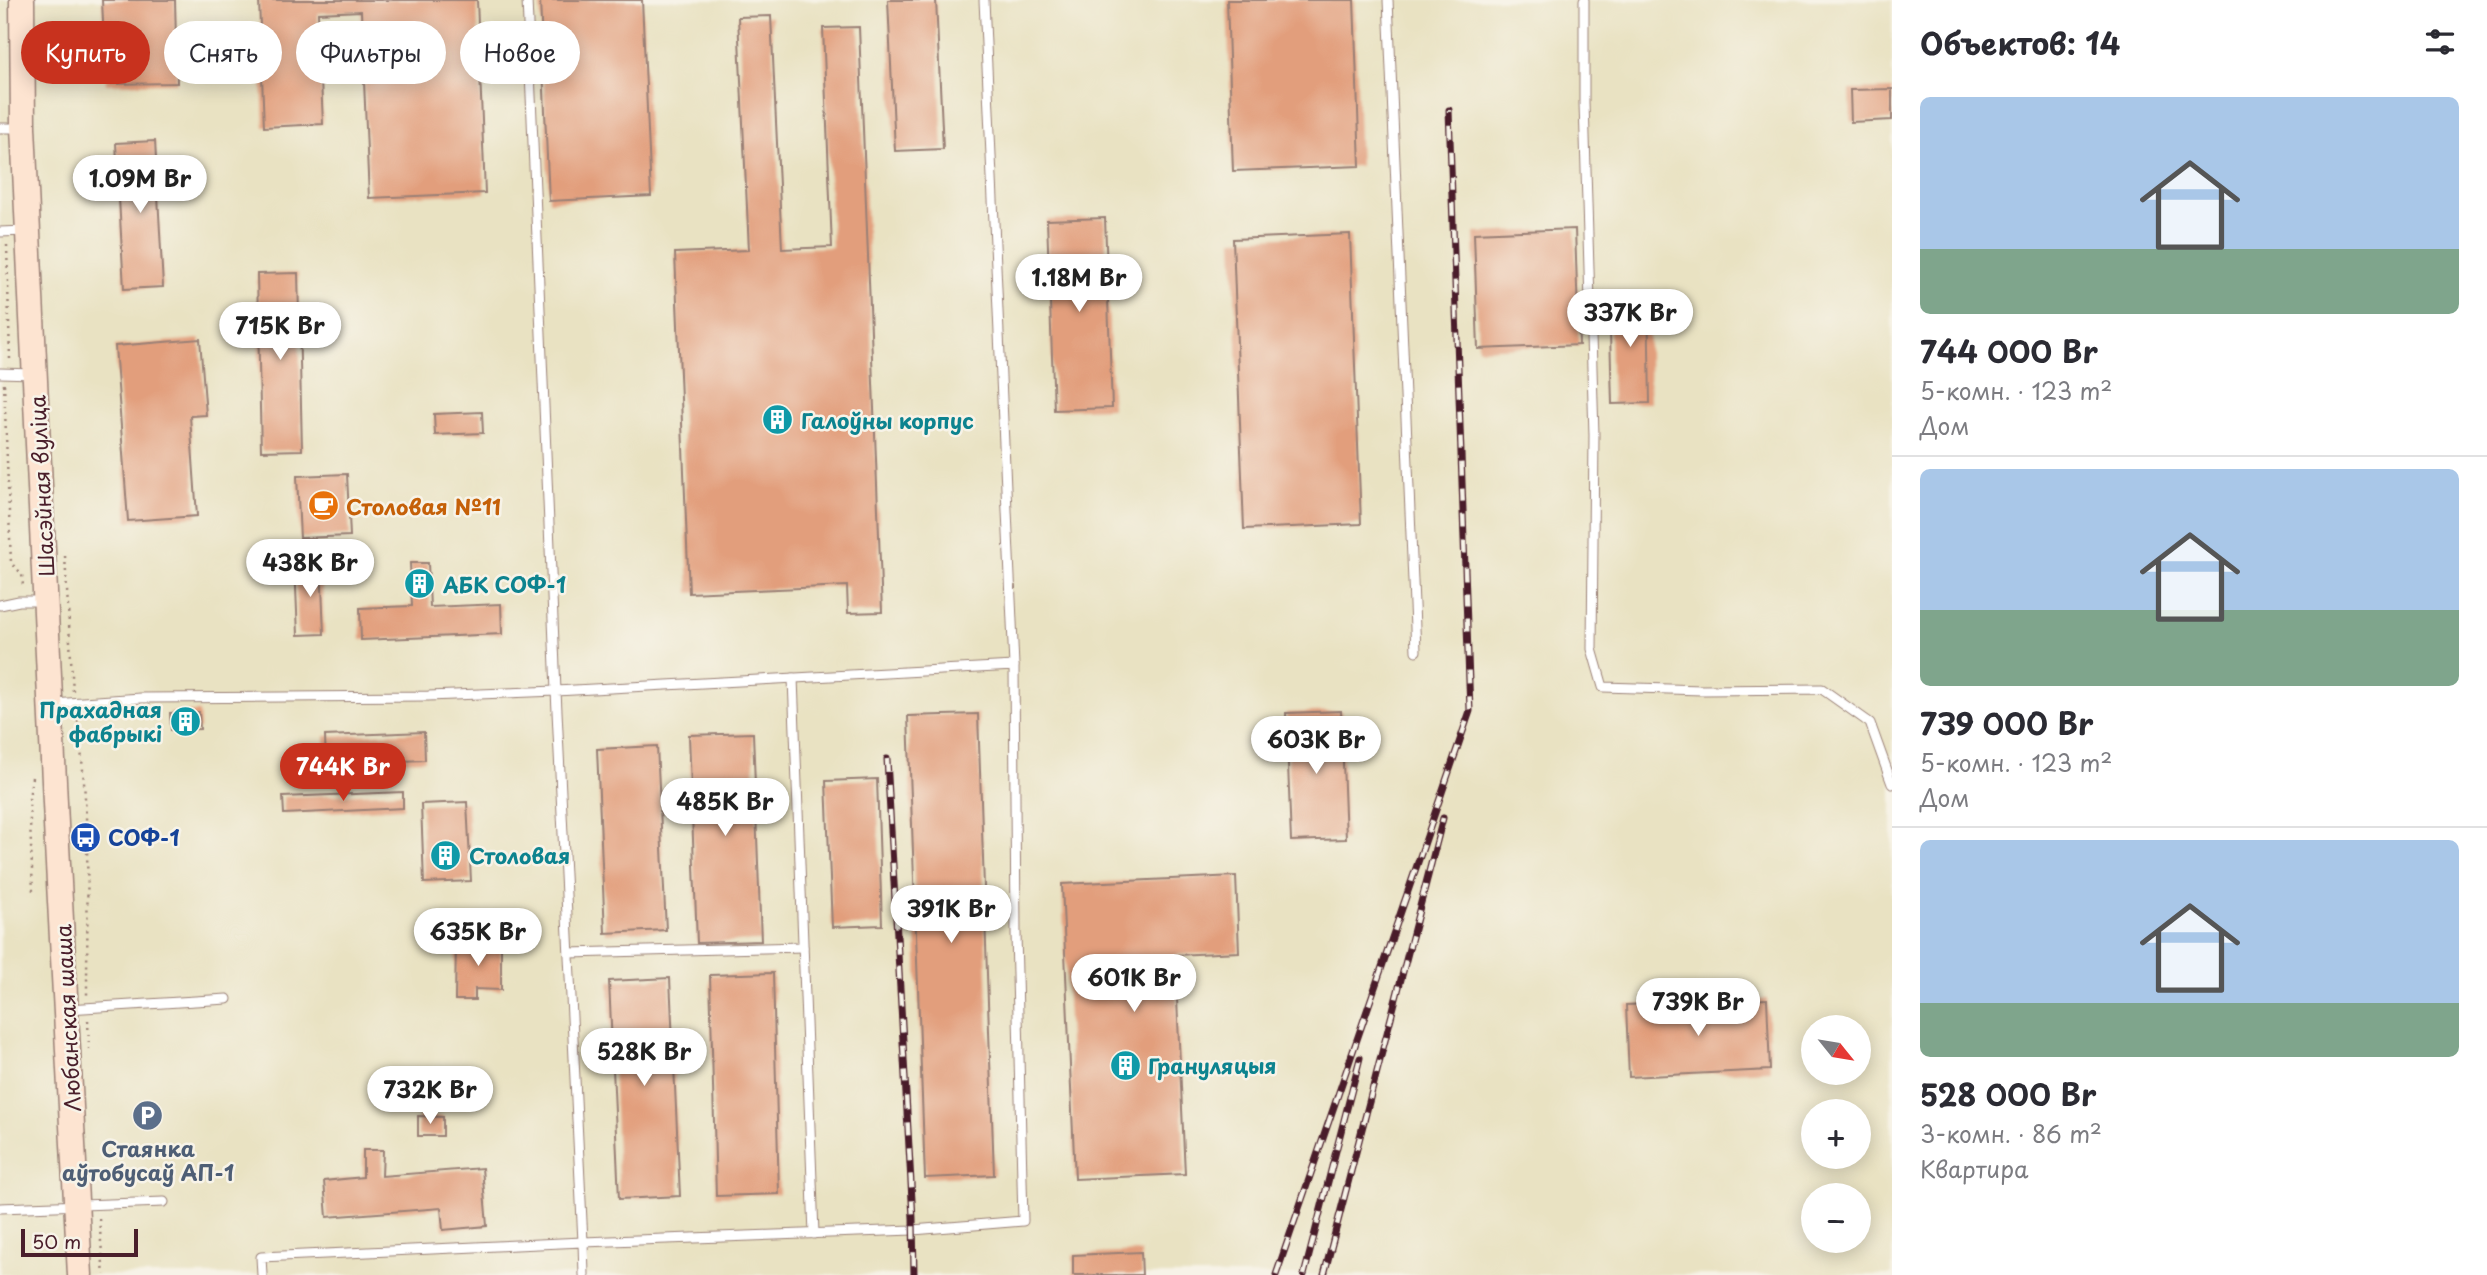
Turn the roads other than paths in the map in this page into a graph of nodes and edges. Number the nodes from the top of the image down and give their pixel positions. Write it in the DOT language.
graph roads {
  1 [pos="5,0"];
  2 [pos="22,0"];
  3 [pos="527,0"];
  4 [pos="984,0"];
  5 [pos="1388,0"];
  6 [pos="1584,0"];
  7 [pos="22,21"];
  8 [pos="21,59"];
  9 [pos="12,128"];
  10 [pos="11,231"];
  11 [pos="4,374"];
  12 [pos="35,374"];
  13 [pos="36,601"];
  14 [pos="0,605"];
  15 [pos="1416,651"];
  16 [pos="1014,666"];
  17 [pos="793,678"];
  18 [pos="556,691"];
  19 [pos="63,703"];
  20 [pos="1892,784"];
  21 [pos="57,845"];
  22 [pos="803,947"];
  23 [pos="569,953"];
  24 [pos="228,999"];
  25 [pos="77,1008"];
  26 [pos="164,1202"];
  27 [pos="87,1205"];
  28 [pos="0,1208"];
  29 [pos="814,1234"];
  30 [pos="583,1242"];
  31 [pos="80,1275"];
  32 [pos="262,1275"];
  33 [pos="584,1275"];
  1 -- 9 [label="main road"];
  2 -- 7 [label="main road"];
  3 -- 18 [label="lane"];
  4 -- 16 [label="lane"];
  5 -- 15 [label="lane"];
  6 -- 20 [label="lane"];
  8 -- 9 [label="main road"];
  9 -- 10 [label="main road, Шасэйная вуліца"];
  10 -- 12 [label="main road, Шасэйная вуліца"];
  11 -- 12 [label="lane"];
  12 -- 13 [label="main road, Шасэйная вуліца"];
  13 -- 14 [label="lane"];
  13 -- 19 [label="main road, Шасэйная вуліца"];
  16 -- 17 [label="lane"];
  16 -- 29 [label="lane"];
  17 -- 18 [label="lane"];
  17 -- 22 [label="lane"];
  18 -- 19 [label="lane"];
  18 -- 23 [label="lane"];
  19 -- 21 [label="main road, Шасэйная вуліца"];
  21 -- 25 [label="main road, Любанская шаша"];
  22 -- 23 [label="lane"];
  22 -- 29 [label="lane"];
  23 -- 30 [label="lane"];
  24 -- 25 [label="lane"];
  25 -- 27 [label="main road, Любанская шаша"];
  26 -- 27 [label="lane"];
  27 -- 28 [label="lane"];
  27 -- 31 [label="main road, Любанская шаша"];
  29 -- 30 [label="lane"];
  30 -- 32 [label="lane"];
  30 -- 33 [label="lane"];
}
